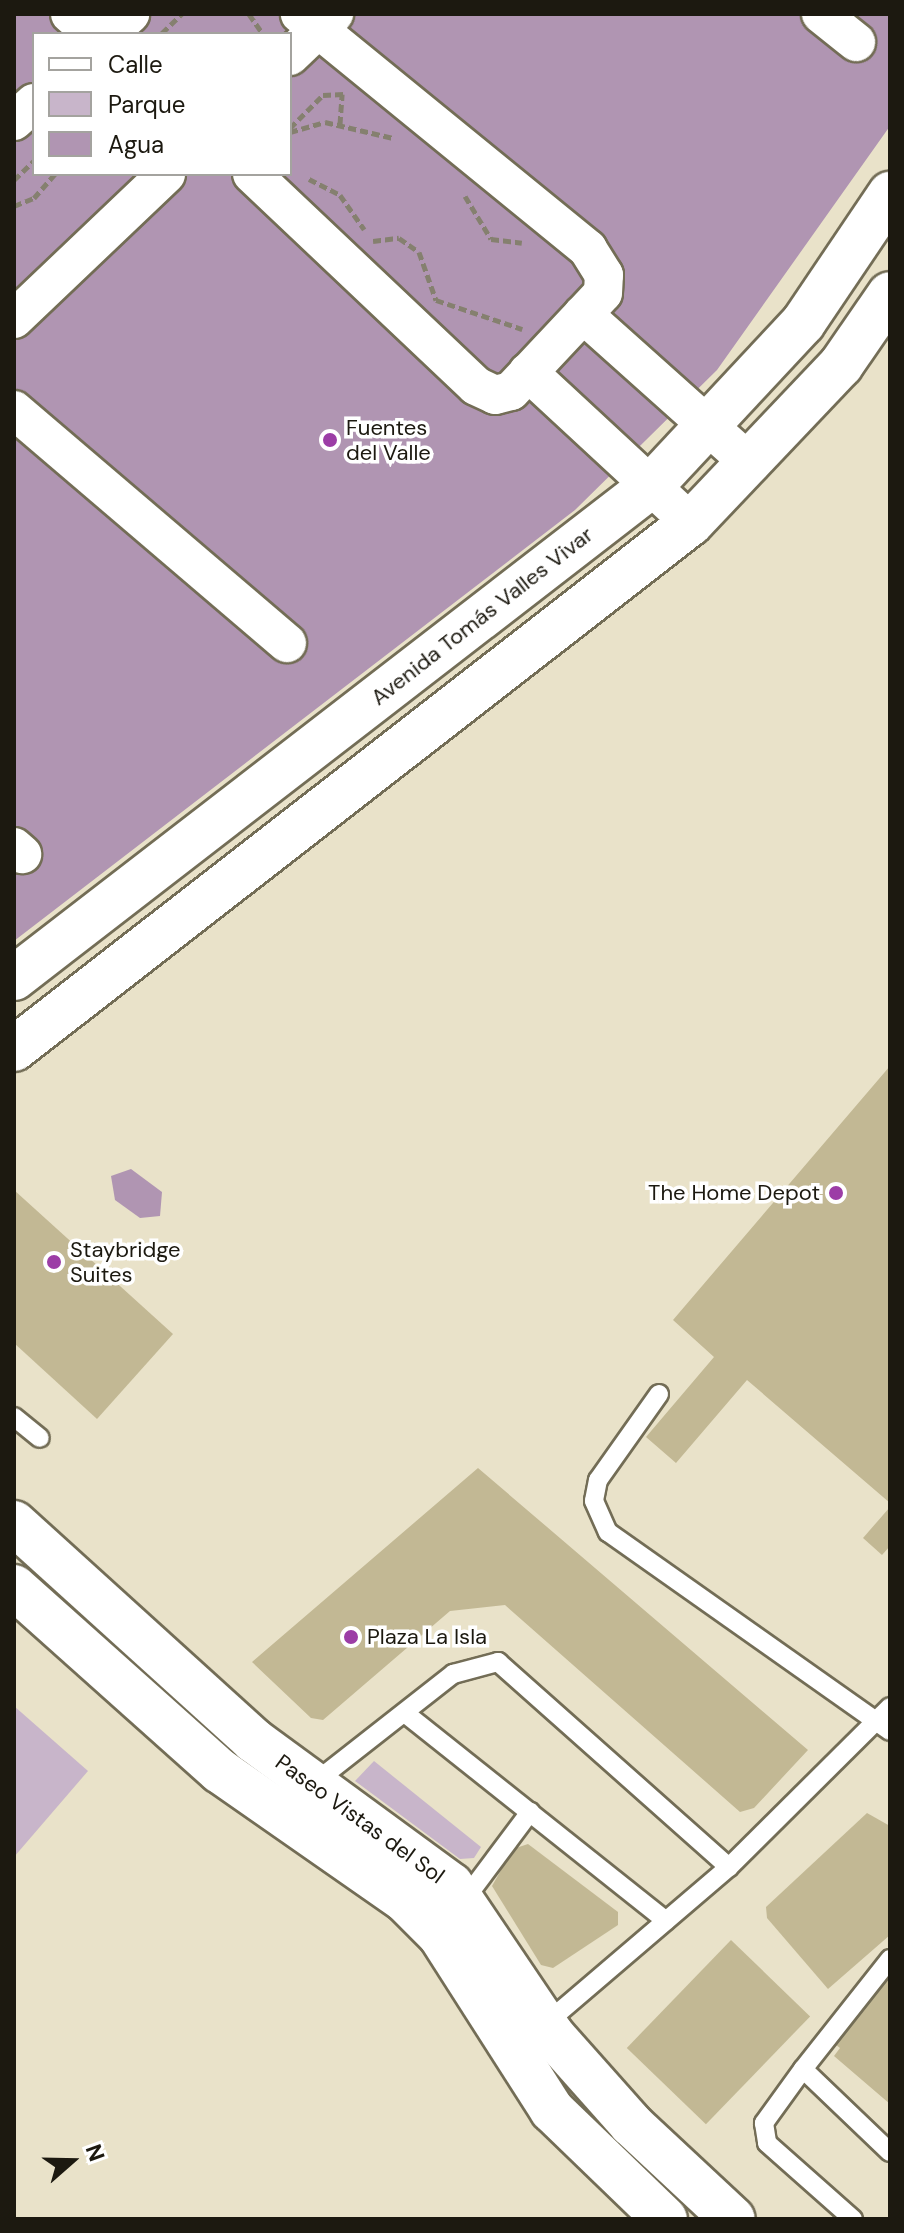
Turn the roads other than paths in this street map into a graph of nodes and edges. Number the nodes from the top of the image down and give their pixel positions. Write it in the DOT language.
graph roads {
  1 [pos="70,14"];
  2 [pos="130,14"];
  3 [pos="821,14"];
  4 [pos="318,19"];
  5 [pos="91,32"];
  6 [pos="110,32"];
  7 [pos="856,42"];
  8 [pos="292,53"];
  9 [pos="32,105"];
  10 [pos="14,121"];
  11 [pos="164,176"];
  12 [pos="254,176"];
  13 [pos="890,194"];
  14 [pos="890,294"];
  15 [pos="583,314"];
  16 [pos="14,319"];
  17 [pos="528,372"];
  18 [pos="14,410"];
  19 [pos="711,429"];
  20 [pos="751,464"];
  21 [pos="651,486"];
  22 [pos="691,523"];
  23 [pos="287,643"];
  24 [pos="14,978"];
  25 [pos="14,1049"];
  26 [pos="659,1394"];
  27 [pos="14,1417"];
  28 [pos="40,1438"];
  29 [pos="14,1523"];
  30 [pos="53,1555"];
  31 [pos="18,1591"];
  32 [pos="890,1707"];
  33 [pos="406,1714"];
  34 [pos="884,1726"];
  35 [pos="312,1784"];
  36 [pos="530,1812"];
  37 [pos="729,1867"];
  38 [pos="452,1918"];
  39 [pos="666,1921"];
  40 [pos="890,1959"];
  41 [pos="544,2025"];
  42 [pos="803,2069"];
  43 [pos="631,2124"];
  44 [pos="890,2152"];
  45 [pos="596,2158"];
  46 [pos="665,2219"];
  47 [pos="733,2219"];
  48 [pos="853,2219"];
  1 -- 5 [label="street"];
  2 -- 6 [label="street"];
  3 -- 7 [label="street"];
  4 -- 8 [label="street"];
  4 -- 15 [label="street"];
  9 -- 10 [label="street"];
  11 -- 16 [label="street"];
  12 -- 17 [label="street"];
  13 -- 19 [label="street, Avenida Tomás Valles Vivar"];
  14 -- 20 [label="street"];
  15 -- 17 [label="street"];
  15 -- 19 [label="street"];
  17 -- 21 [label="street"];
  18 -- 23 [label="street"];
  19 -- 20 [label="street"];
  19 -- 21 [label="street, Avenida Tomás Valles Vivar"];
  20 -- 22 [label="street"];
  21 -- 22 [label="street"];
  21 -- 24 [label="street, Avenida Tomás Valles Vivar"];
  22 -- 25 [label="street"];
  26 -- 34 [label="lane"];
  27 -- 28 [label="lane"];
  29 -- 30 [label="street, Paseo Vistas del Sol"];
  30 -- 31 [label="street"];
  30 -- 35 [label="street, Paseo Vistas del Sol"];
  31 -- 38 [label="street, Paseo Vistas del Sol"];
  32 -- 34 [label="lane"];
  33 -- 35 [label="lane"];
  33 -- 36 [label="lane"];
  33 -- 37 [label="lane"];
  34 -- 37 [label="lane"];
  35 -- 38 [label="street, Paseo Vistas del Sol"];
  36 -- 38 [label="lane"];
  36 -- 39 [label="lane"];
  37 -- 39 [label="lane"];
  38 -- 41 [label="street, Paseo Vistas del Sol"];
  38 -- 45 [label="street, Paseo Vistas del Sol"];
  39 -- 41 [label="lane"];
  40 -- 42 [label="lane"];
  41 -- 43 [label="street, Paseo Vistas del Sol"];
  42 -- 44 [label="lane"];
  42 -- 48 [label="lane"];
  43 -- 45 [label="street"];
  43 -- 47 [label="street, Paseo Vistas del Sol"];
  45 -- 46 [label="street, Paseo Vistas del Sol"];
}
